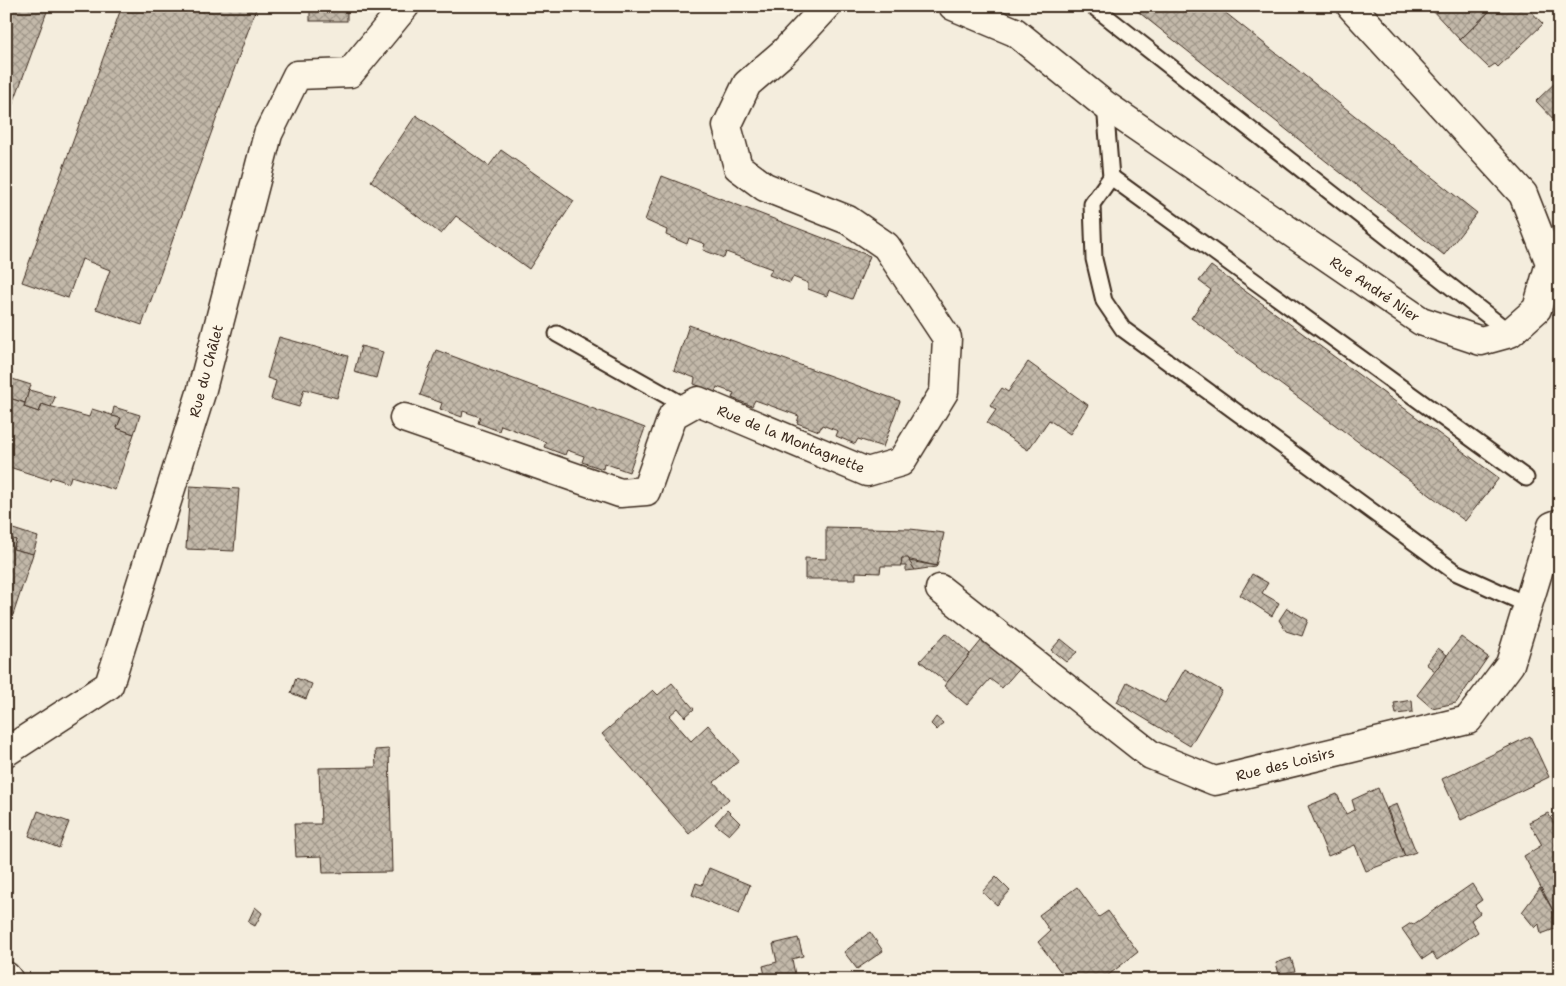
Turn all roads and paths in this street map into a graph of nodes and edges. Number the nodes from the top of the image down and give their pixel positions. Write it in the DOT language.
graph roads {
  1 [pos="405,6"];
  2 [pos="827,6"];
  3 [pos="953,6"];
  4 [pos="1093,6"];
  5 [pos="1351,6"];
  6 [pos="1104,105"];
  7 [pos="1111,177"];
  8 [pos="1510,333"];
  9 [pos="557,334"];
  10 [pos="687,407"];
  11 [pos="404,418"];
  12 [pos="1526,478"];
  13 [pos="1556,524"];
  14 [pos="940,589"];
  15 [pos="1528,605"];
  16 [pos="6,752"];
  17 [pos="6,976"];
  18 [pos="9,980"];
  1 -- 16 [label="street, Rue du Châlet"];
  2 -- 10 [label="street, Rue de la Montagnette"];
  3 -- 6 [label="street, Rue André Nier"];
  4 -- 8 [label="lane"];
  5 -- 8 [label="street, Rue André Nier"];
  6 -- 7 [label="lane"];
  6 -- 8 [label="street, Rue André Nier"];
  7 -- 12 [label="lane"];
  7 -- 15 [label="lane"];
  9 -- 10 [label="lane"];
  10 -- 11 [label="street"];
  13 -- 15 [label="street, Rue des Loisirs"];
  14 -- 15 [label="street, Rue des Loisirs"];
  17 -- 18 [label="street"];
}
